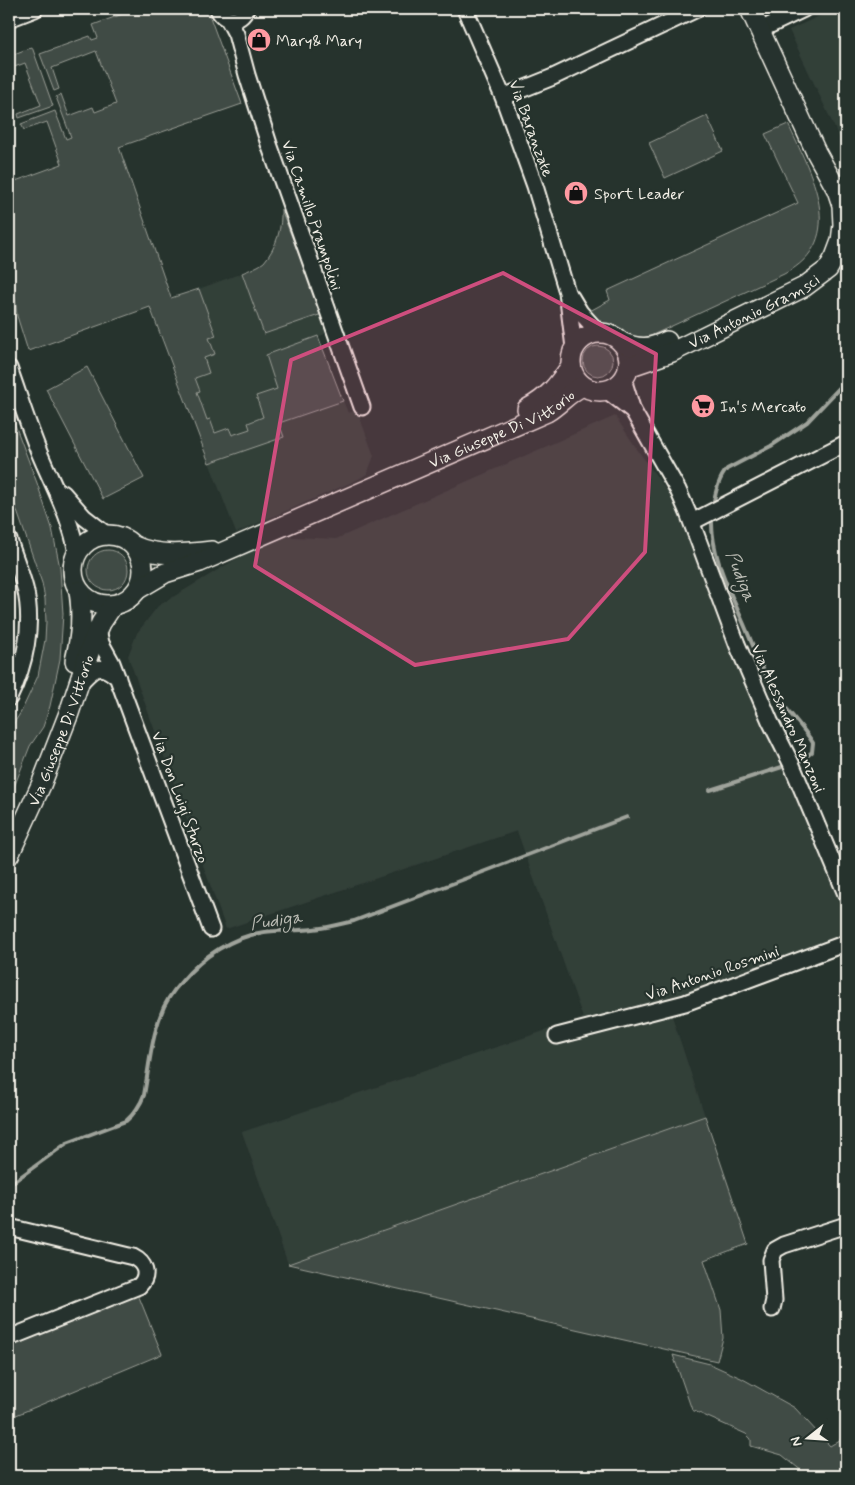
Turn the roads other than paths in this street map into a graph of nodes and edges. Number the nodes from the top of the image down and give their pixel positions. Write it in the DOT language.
graph roads {
  1 [pos="35,9"];
  2 [pos="465,9"];
  3 [pos="697,9"];
  4 [pos="750,9"];
  5 [pos="804,9"];
  6 [pos="233,18"];
  7 [pos="9,19"];
  8 [pos="760,30"];
  9 [pos="503,98"];
  10 [pos="823,165"];
  11 [pos="567,292"];
  12 [pos="599,332"];
  13 [pos="621,342"];
  14 [pos="572,356"];
  15 [pos="9,368"];
  16 [pos="626,373"];
  17 [pos="583,386"];
  18 [pos="606,390"];
  19 [pos="362,407"];
  20 [pos="634,411"];
  21 [pos="846,443"];
  22 [pos="416,468"];
  23 [pos="53,480"];
  24 [pos="702,516"];
  25 [pos="107,535"];
  26 [pos="9,540"];
  27 [pos="134,546"];
  28 [pos="226,550"];
  29 [pos="77,554"];
  30 [pos="138,589"];
  31 [pos="79,591"];
  32 [pos="113,605"];
  33 [pos="98,629"];
  34 [pos="118,678"];
  35 [pos="79,684"];
  36 [pos="9,698"];
  37 [pos="9,832"];
  38 [pos="9,855"];
  39 [pos="846,894"];
  40 [pos="211,928"];
  41 [pos="846,943"];
  42 [pos="557,1036"];
  43 [pos="846,1225"];
  44 [pos="9,1227"];
  45 [pos="772,1308"];
  46 [pos="9,1338"];
  1 -- 7 [label="street"];
  2 -- 9 [label="street, Via Baranzate"];
  3 -- 9 [label="street"];
  4 -- 8 [label="street, Via Antonio Gramsci"];
  5 -- 8 [label="street"];
  6 -- 19 [label="street, Via Camillo Prampolini"];
  8 -- 10 [label="street, Via Antonio Gramsci"];
  9 -- 11 [label="street, Via Baranzate"];
  10 -- 13 [label="street, Via Antonio Gramsci"];
  10 -- 16 [label="street, Via Antonio Gramsci"];
  11 -- 12 [label="street, Via Baranzate"];
  11 -- 14 [label="street, Via Baranzate"];
  12 -- 13 [label="street"];
  12 -- 14 [label="street"];
  13 -- 16 [label="street"];
  14 -- 17 [label="street"];
  14 -- 22 [label="street, Via Giuseppe Di Vittorio"];
  15 -- 23 [label="street"];
  16 -- 18 [label="street"];
  16 -- 20 [label="street"];
  17 -- 18 [label="street"];
  17 -- 22 [label="street, Via Giuseppe Di Vittorio"];
  18 -- 20 [label="street"];
  20 -- 24 [label="street"];
  21 -- 24 [label="street"];
  22 -- 28 [label="street, Via Giuseppe Di Vittorio"];
  23 -- 25 [label="street"];
  23 -- 29 [label="street"];
  24 -- 39 [label="street, Via Alessandro Manzoni"];
  25 -- 27 [label="street"];
  25 -- 29 [label="street"];
  26 -- 36 [label="street"];
  27 -- 28 [label="street, Via Giuseppe Di Vittorio"];
  27 -- 30 [label="street"];
  28 -- 30 [label="street, Via Giuseppe Di Vittorio"];
  29 -- 31 [label="street"];
  30 -- 32 [label="street"];
  31 -- 32 [label="street"];
  31 -- 37 [label="street, Via Giuseppe Di Vittorio"];
  32 -- 33 [label="street, Via Giuseppe Di Vittorio"];
  33 -- 34 [label="street, Via Don Luigi Sturzo"];
  33 -- 35 [label="street, Via Giuseppe Di Vittorio"];
  34 -- 35 [label="street"];
  34 -- 40 [label="street, Via Don Luigi Sturzo"];
  35 -- 38 [label="street, Via Giuseppe Di Vittorio"];
  41 -- 42 [label="street, Via Antonio Rosmini"];
  43 -- 45 [label="street"];
  44 -- 46 [label="street"];
}
